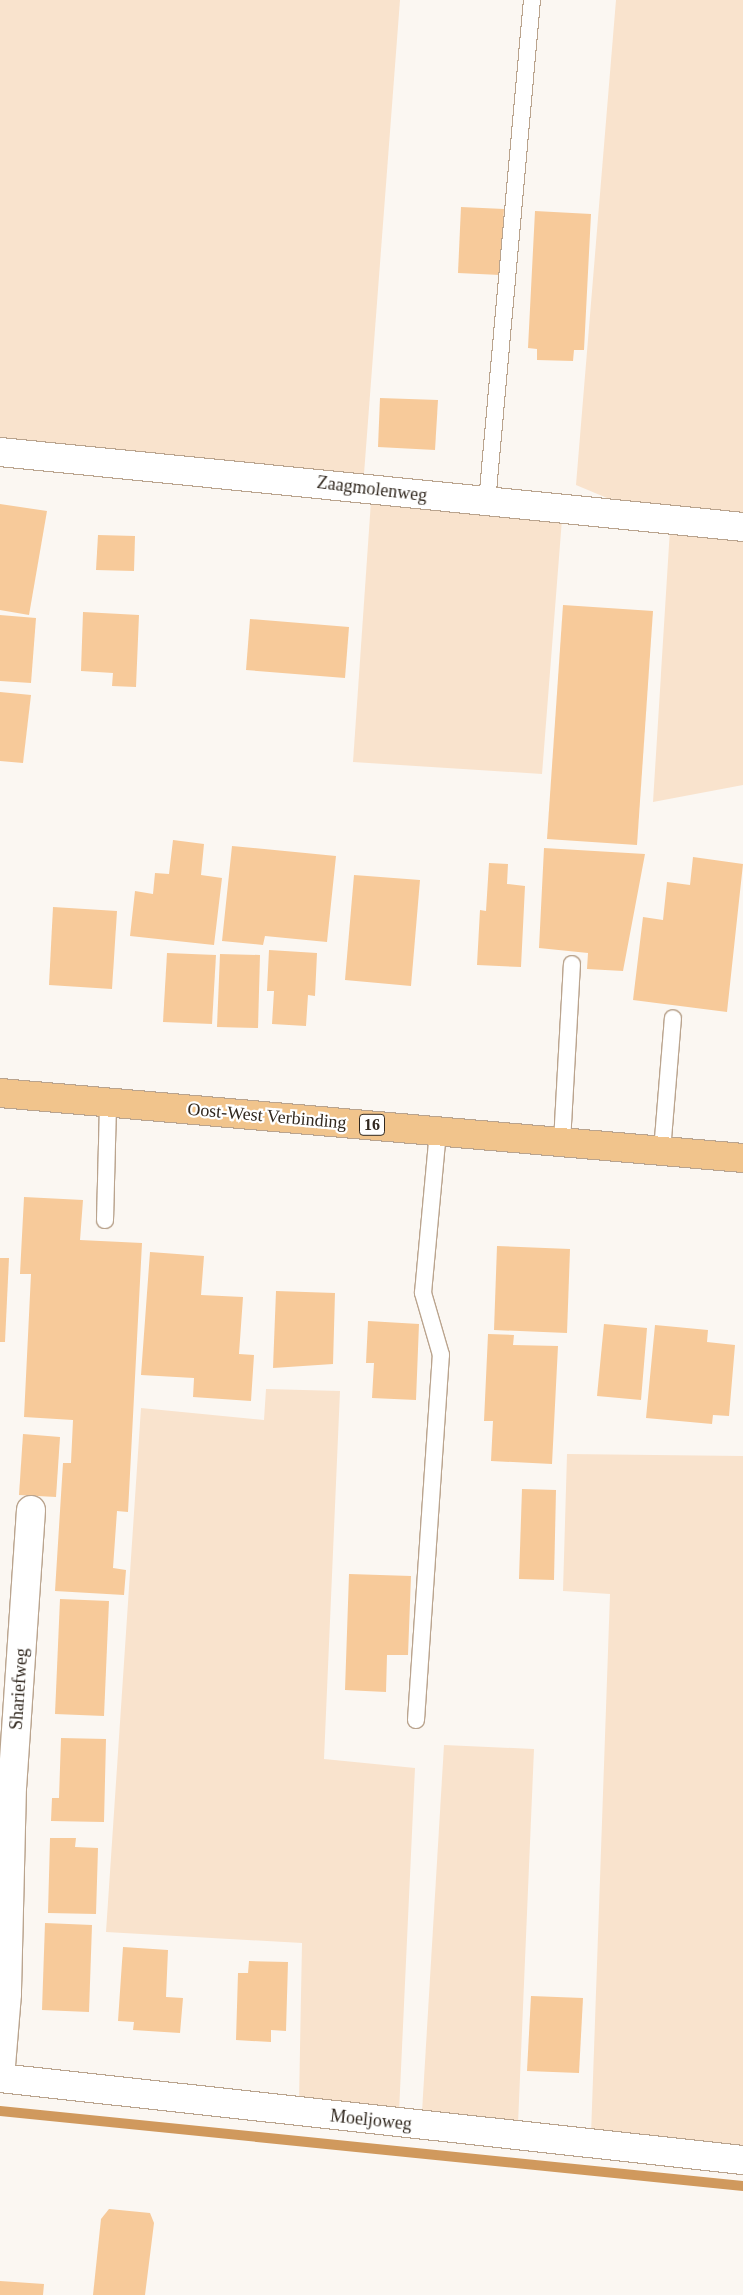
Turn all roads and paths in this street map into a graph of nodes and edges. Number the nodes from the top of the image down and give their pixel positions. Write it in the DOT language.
graph roads {
  1 [pos="532,0"];
  2 [pos="0,452"];
  3 [pos="487,502"];
  4 [pos="743,527"];
  5 [pos="572,964"];
  6 [pos="673,1018"];
  7 [pos="0,1093"];
  8 [pos="108,1103"];
  9 [pos="438,1131"];
  10 [pos="562,1142"];
  11 [pos="662,1151"];
  12 [pos="743,1158"];
  13 [pos="105,1220"];
  14 [pos="31,1510"];
  15 [pos="416,1720"];
  16 [pos="0,2078"];
  17 [pos="743,2160"];
  1 -- 3 [label="lane"];
  2 -- 3 [label="street, Zaagmolenweg"];
  3 -- 4 [label="street, Zaagmolenweg"];
  5 -- 10 [label="lane"];
  6 -- 11 [label="lane"];
  7 -- 8 [label="main road, Oost-West Verbinding / 16"];
  8 -- 9 [label="main road, Oost-West Verbinding / 16"];
  8 -- 13 [label="lane"];
  9 -- 10 [label="main road, Oost-West Verbinding / 16"];
  9 -- 15 [label="lane"];
  10 -- 11 [label="main road, Oost-West Verbinding / 16"];
  11 -- 12 [label="main road, Oost-West Verbinding / 16"];
  14 -- 16 [label="street, Shariefweg"];
  16 -- 17 [label="street, Moeljoweg"];
}
